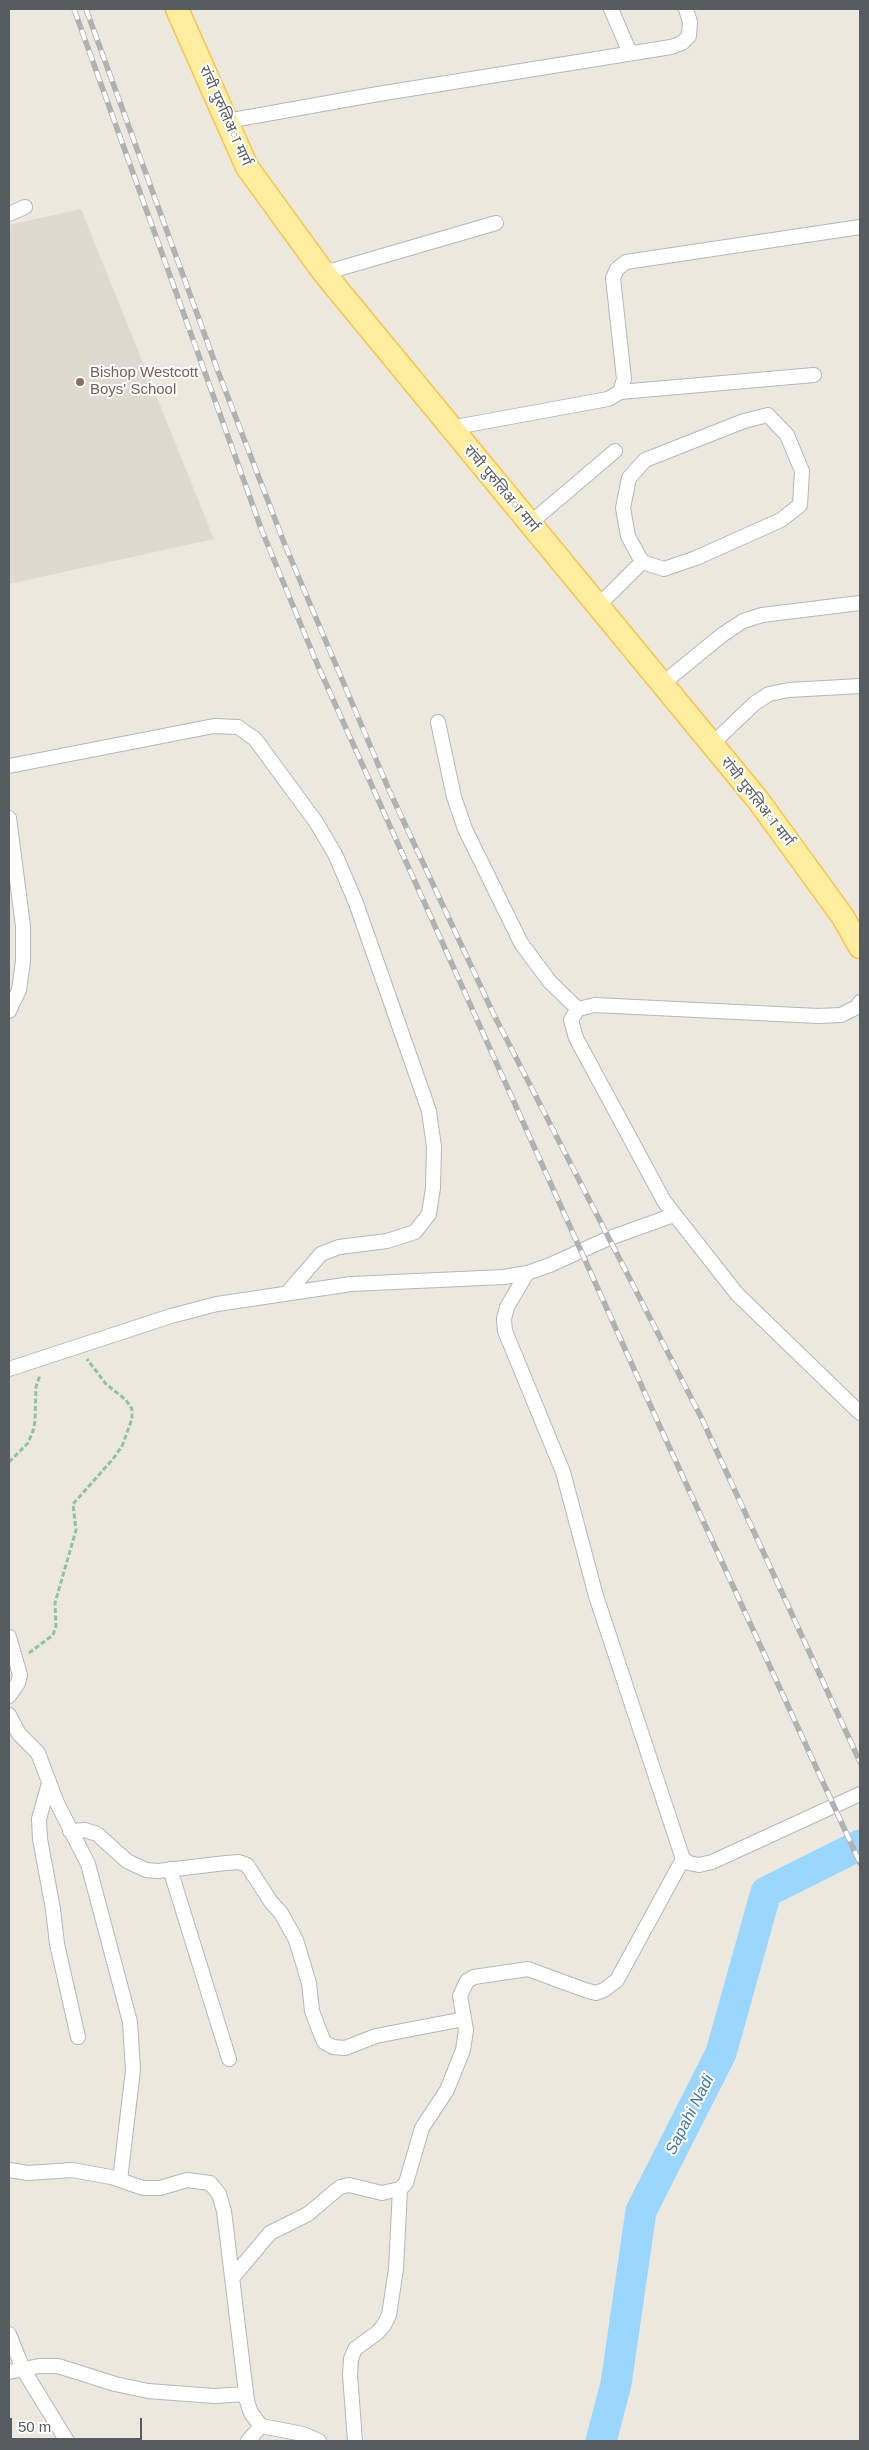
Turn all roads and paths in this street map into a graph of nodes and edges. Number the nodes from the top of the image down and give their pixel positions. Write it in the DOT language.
graph roads {
  1 [pos="177,9"];
  2 [pos="611,9"];
  3 [pos="686,9"];
  4 [pos="630,54"];
  5 [pos="227,121"];
  6 [pos="24,207"];
  7 [pos="9,214"];
  8 [pos="496,223"];
  9 [pos="860,227"];
  10 [pos="324,273"];
  11 [pos="814,375"];
  12 [pos="620,392"];
  13 [pos="450,428"];
  14 [pos="615,451"];
  15 [pos="530,524"];
  16 [pos="642,562"];
  17 [pos="860,603"];
  18 [pos="598,606"];
  19 [pos="662,684"];
  20 [pos="860,686"];
  21 [pos="438,722"];
  22 [pos="712,744"];
  23 [pos="9,766"];
  24 [pos="9,818"];
  25 [pos="860,947"];
  26 [pos="860,1002"];
  27 [pos="578,1009"];
  28 [pos="9,1011"];
  29 [pos="674,1215"];
  30 [pos="527,1273"];
  31 [pos="288,1292"];
  32 [pos="77,1347"];
  33 [pos="48,1356"];
  34 [pos="9,1369"];
  35 [pos="860,1413"];
  36 [pos="9,1462"];
  37 [pos="9,1637"];
  38 [pos="18,1662"];
  39 [pos="9,1696"];
  40 [pos="9,1715"];
  41 [pos="49,1783"];
  42 [pos="860,1794"];
  43 [pos="70,1831"];
  44 [pos="683,1859"];
  45 [pos="170,1869"];
  46 [pos="464,2020"];
  47 [pos="78,2037"];
  48 [pos="229,2059"];
  49 [pos="9,2170"];
  50 [pos="120,2180"];
  51 [pos="400,2189"];
  52 [pos="233,2277"];
  53 [pos="9,2334"];
  54 [pos="23,2369"];
  55 [pos="9,2372"];
  56 [pos="246,2394"];
  57 [pos="261,2426"];
  58 [pos="67,2441"];
  59 [pos="248,2441"];
  60 [pos="319,2441"];
  61 [pos="356,2441"];
  1 -- 5 [label="main road, रांची पुरुलिअा मार्ग"];
  2 -- 4 [label="street"];
  3 -- 4 [label="street"];
  4 -- 5 [label="street"];
  5 -- 10 [label="main road, रांची पुरुलिअा मार्ग"];
  6 -- 7 [label="street"];
  8 -- 10 [label="street"];
  9 -- 12 [label="street"];
  10 -- 13 [label="main road, रांची पुरुलिअा मार्ग"];
  11 -- 12 [label="street"];
  12 -- 13 [label="street"];
  13 -- 15 [label="main road, रांची पुरुलिअा मार्ग"];
  14 -- 15 [label="street"];
  15 -- 18 [label="main road, रांची पुरुलिअा मार्ग"];
  16 -- 16 [label="street"];
  16 -- 18 [label="street"];
  17 -- 19 [label="street"];
  18 -- 19 [label="main road, रांची पुरुलिअा मार्ग"];
  19 -- 22 [label="main road, रांची पुरुलिअा मार्ग"];
  20 -- 22 [label="street"];
  21 -- 27 [label="street"];
  22 -- 25 [label="main road, रांची पुरुलिअा मार्ग"];
  23 -- 31 [label="street"];
  24 -- 28 [label="street"];
  26 -- 27 [label="street"];
  27 -- 29 [label="street"];
  29 -- 30 [label="street"];
  29 -- 35 [label="street"];
  30 -- 31 [label="street"];
  30 -- 44 [label="street"];
  31 -- 32 [label="street"];
  32 -- 33 [label="street"];
  32 -- 38 [label="path"];
  33 -- 34 [label="street"];
  33 -- 36 [label="path"];
  37 -- 38 [label="street"];
  38 -- 39 [label="street"];
  40 -- 41 [label="street"];
  41 -- 43 [label="street"];
  41 -- 47 [label="street"];
  42 -- 44 [label="street"];
  43 -- 45 [label="street"];
  43 -- 50 [label="street"];
  44 -- 46 [label="street"];
  45 -- 46 [label="street"];
  45 -- 48 [label="street"];
  46 -- 51 [label="street"];
  49 -- 50 [label="street"];
  50 -- 52 [label="street"];
  51 -- 52 [label="street"];
  51 -- 61 [label="street"];
  52 -- 56 [label="street"];
  53 -- 54 [label="street"];
  54 -- 55 [label="street"];
  54 -- 56 [label="street"];
  54 -- 58 [label="street"];
  56 -- 57 [label="street"];
  57 -- 59 [label="street"];
  57 -- 60 [label="street"];
}
